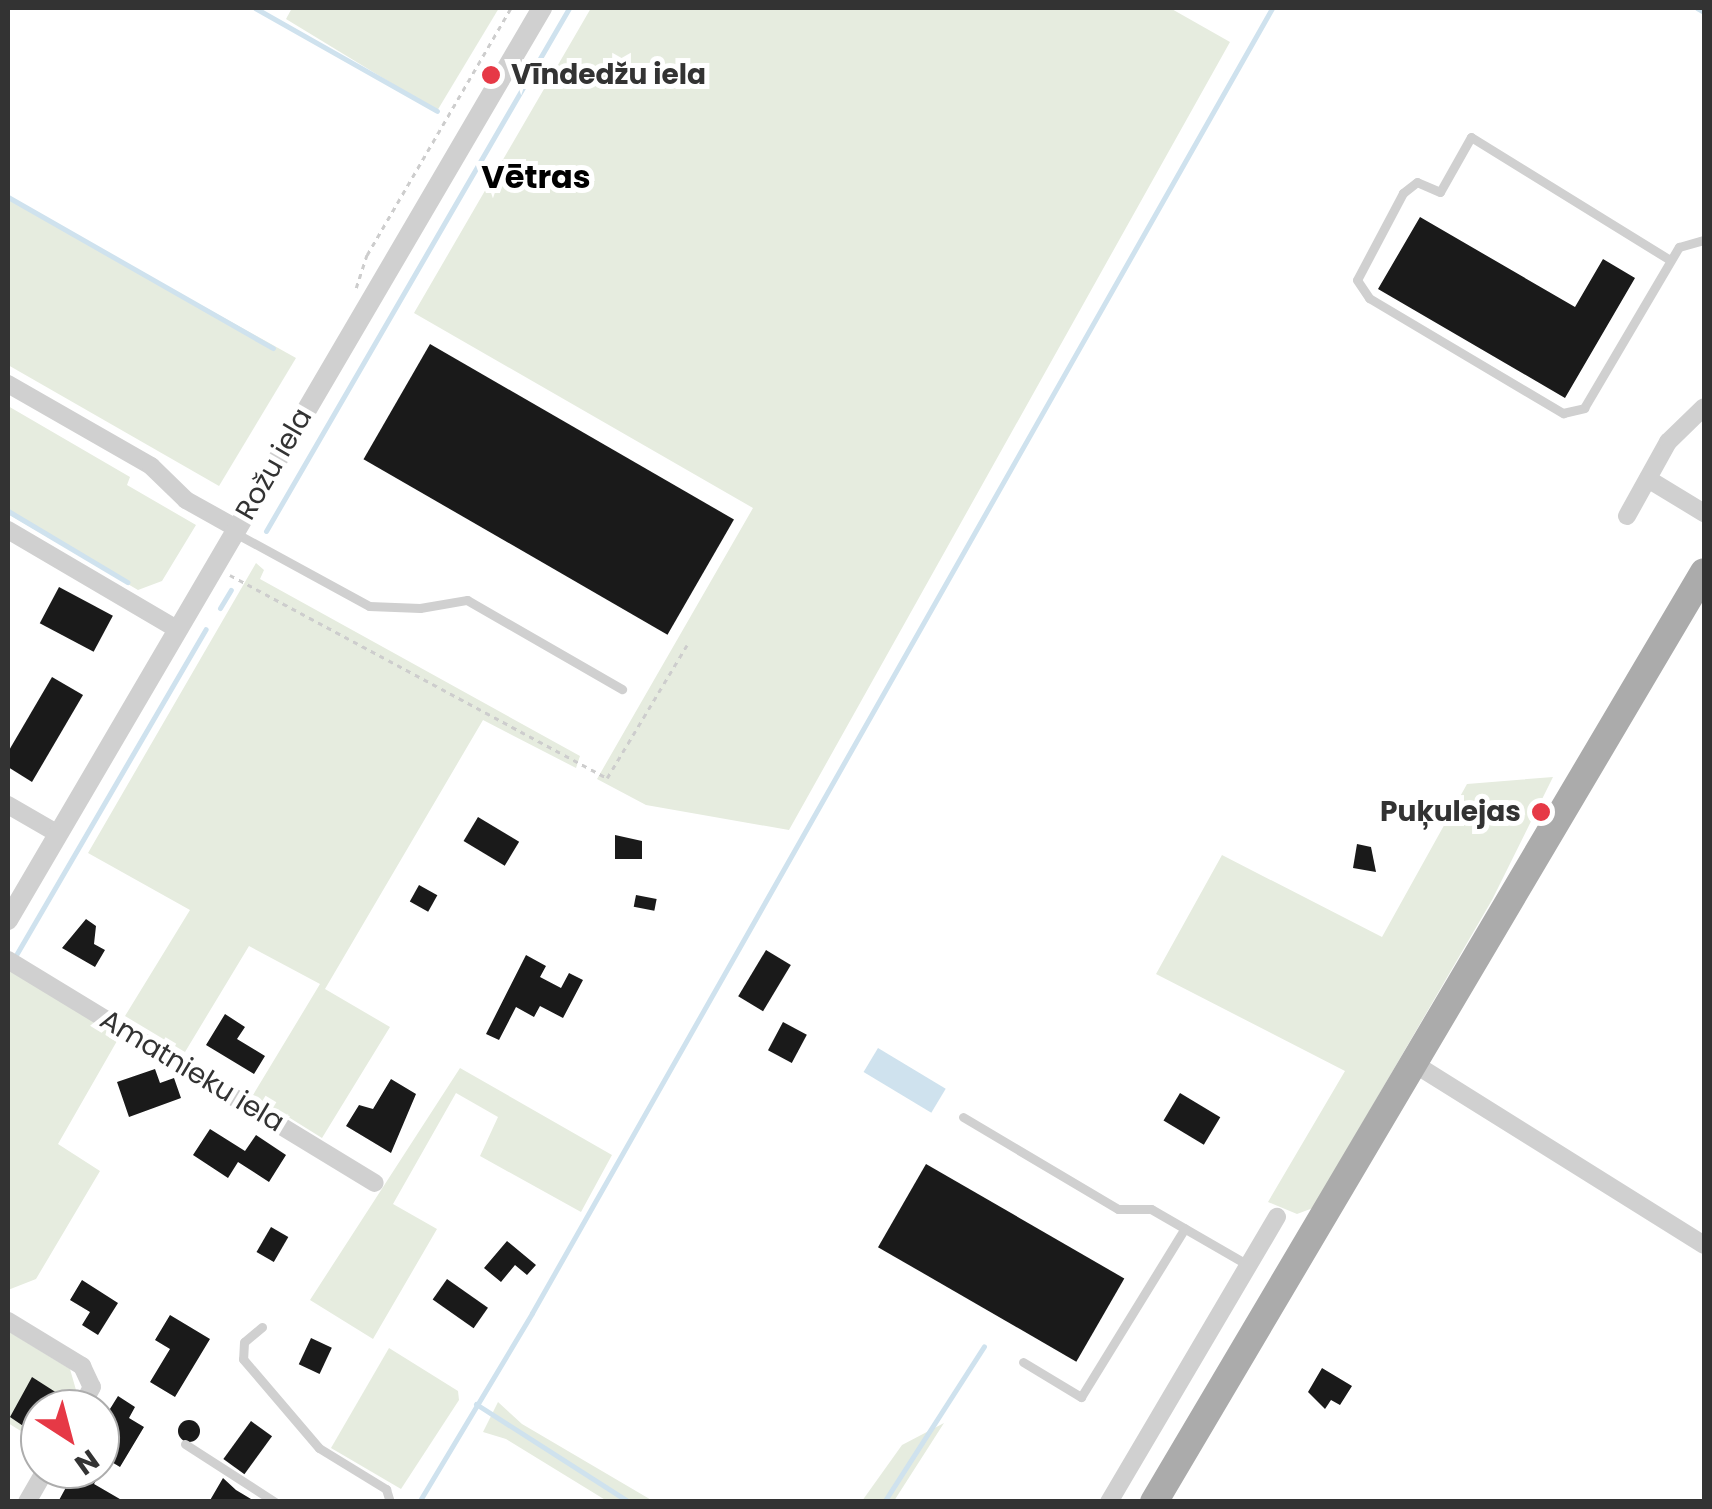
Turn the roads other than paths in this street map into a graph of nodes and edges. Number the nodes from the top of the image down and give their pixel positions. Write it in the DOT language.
graph roads {
  1 [pos="535,10"];
  2 [pos="1704,240"];
  3 [pos="1670,260"];
  4 [pos="8,384"];
  5 [pos="1704,408"];
  6 [pos="1648,479"];
  7 [pos="1704,512"];
  8 [pos="1628,516"];
  9 [pos="8,530"];
  10 [pos="235,531"];
  11 [pos="1704,572"];
  12 [pos="178,629"];
  13 [pos="622,689"];
  14 [pos="8,804"];
  15 [pos="58,834"];
  16 [pos="8,920"];
  17 [pos="8,960"];
  18 [pos="1413,1063"];
  19 [pos="963,1117"];
  20 [pos="375,1182"];
  21 [pos="1277,1217"];
  22 [pos="1185,1228"];
  23 [pos="1704,1245"];
  24 [pos="1248,1264"];
  25 [pos="8,1321"];
  26 [pos="262,1327"];
  27 [pos="1023,1362"];
  28 [pos="91,1389"];
  29 [pos="185,1444"];
  30 [pos="276,1502"];
  31 [pos="390,1502"];
  32 [pos="1109,1502"];
  33 [pos="1154,1502"];
  1 -- 10 [label="street, Rožu iela"];
  2 -- 3 [label="lane"];
  3 -- 3 [label="lane"];
  4 -- 10 [label="street"];
  5 -- 6 [label="street"];
  6 -- 7 [label="street"];
  6 -- 8 [label="street"];
  9 -- 12 [label="street"];
  10 -- 12 [label="street, Rožu iela"];
  10 -- 13 [label="lane"];
  11 -- 18 [label="main road"];
  12 -- 15 [label="street, Rožu iela"];
  14 -- 15 [label="street"];
  15 -- 16 [label="street, Rožu iela"];
  17 -- 20 [label="street, Amatnieku iela"];
  18 -- 23 [label="street"];
  18 -- 33 [label="main road"];
  19 -- 22 [label="lane"];
  21 -- 24 [label="street"];
  22 -- 24 [label="lane"];
  22 -- 27 [label="lane"];
  24 -- 32 [label="street"];
  25 -- 28 [label="street"];
  26 -- 31 [label="lane"];
  29 -- 30 [label="lane"];
}
